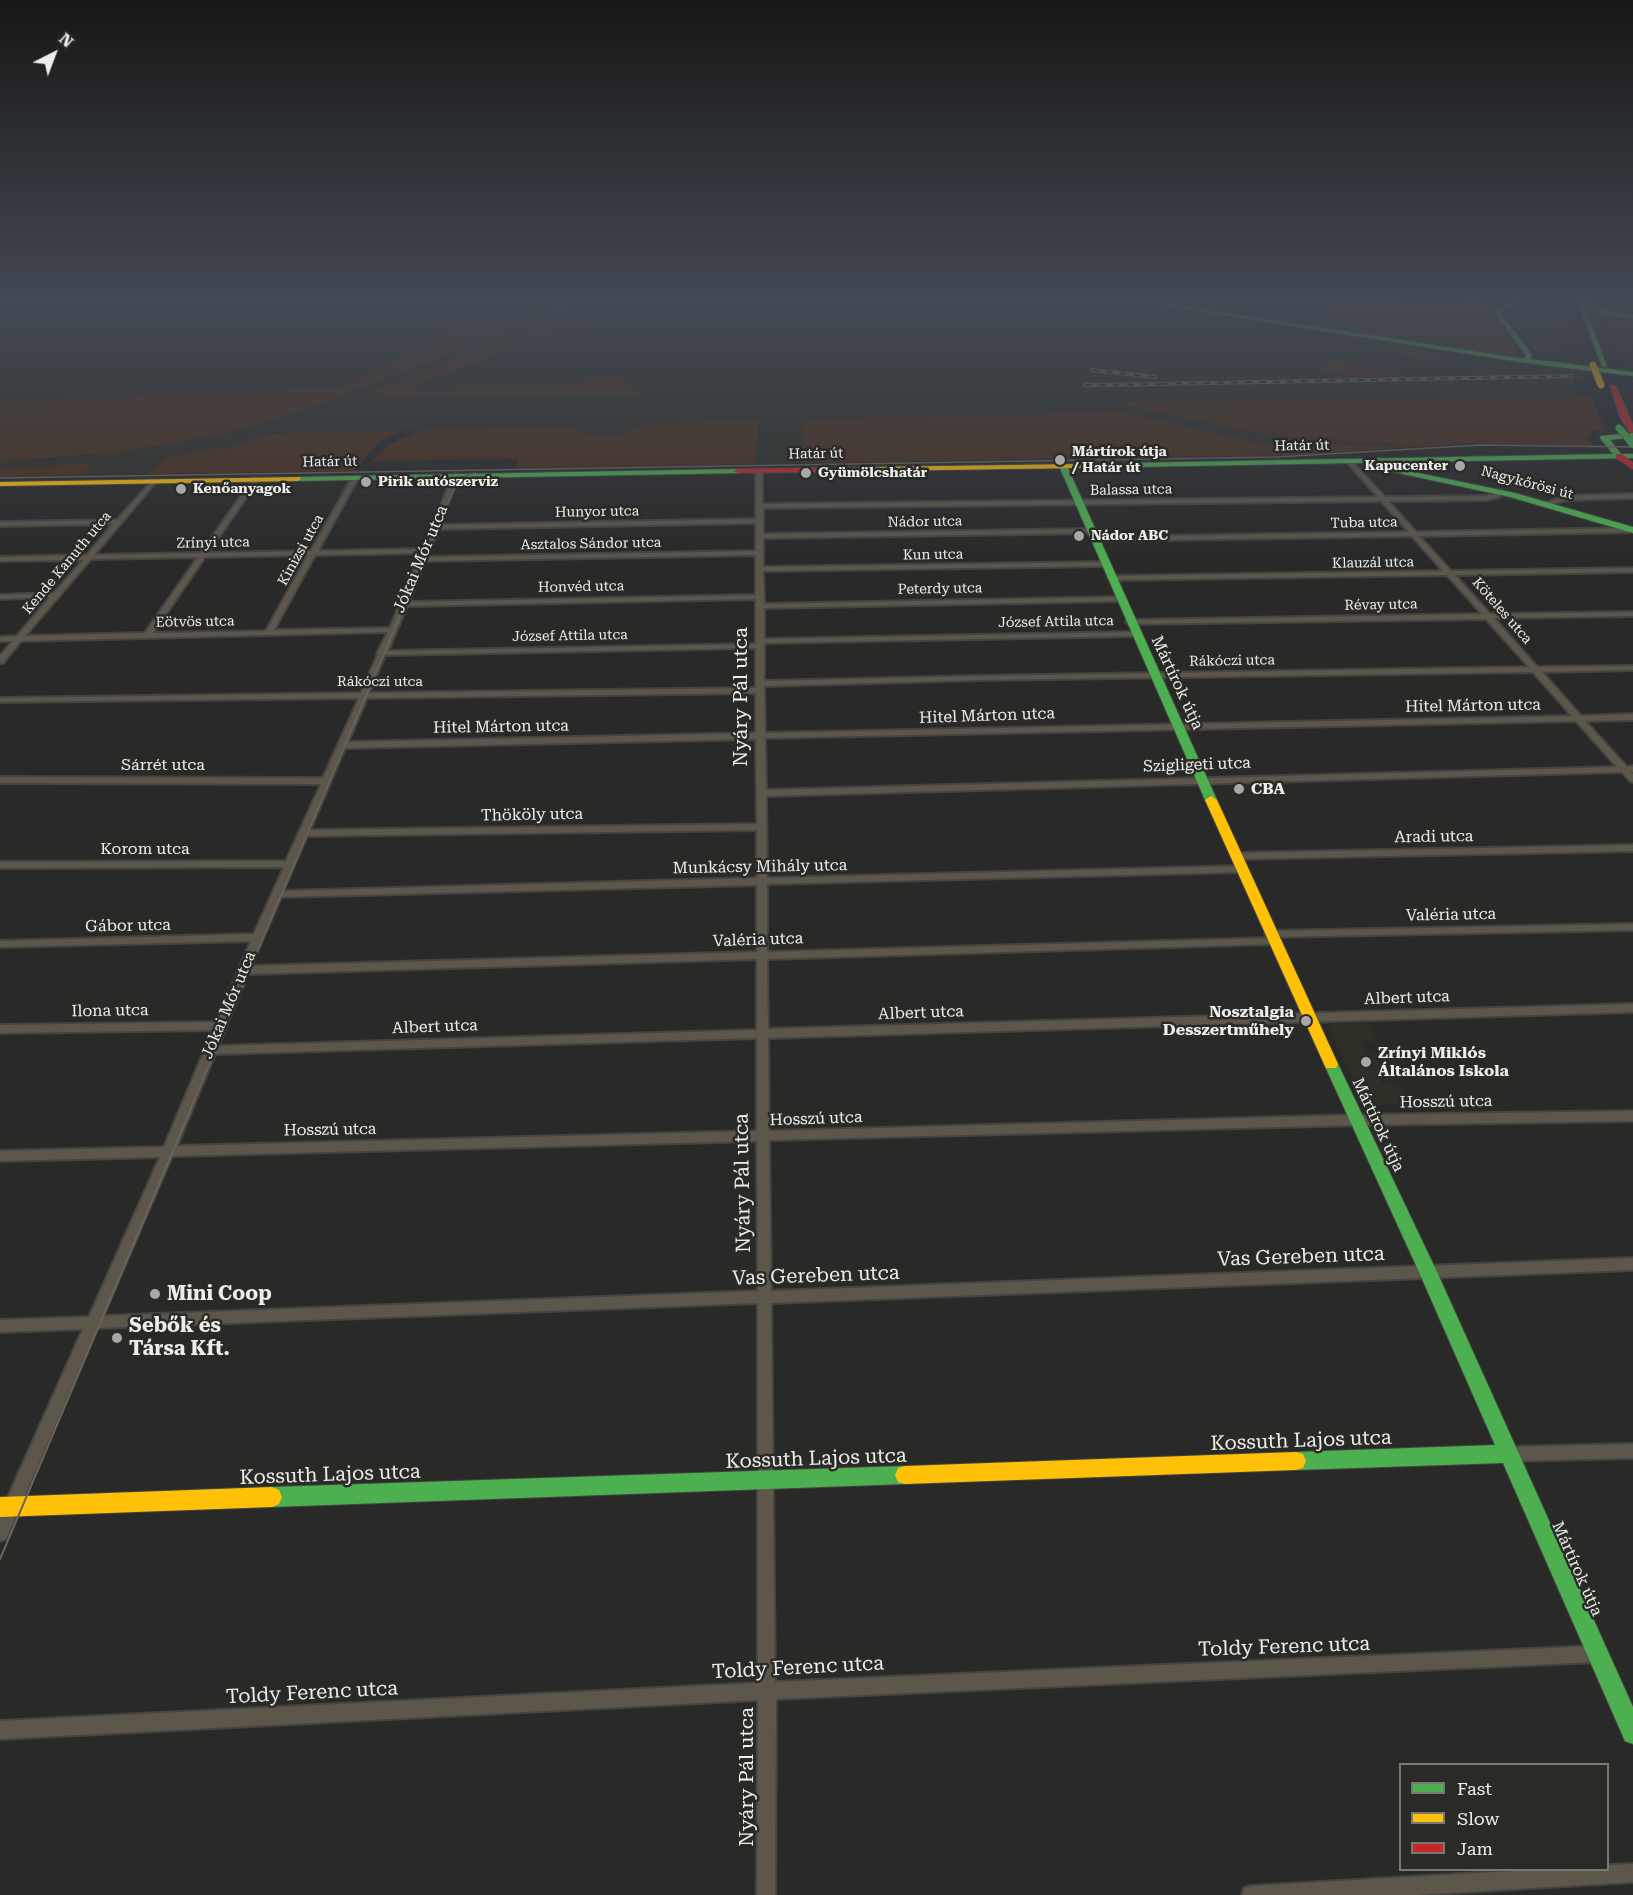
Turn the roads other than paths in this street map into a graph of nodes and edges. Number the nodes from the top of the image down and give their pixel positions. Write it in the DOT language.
graph roads {
  1 [pos="1611,391"];
  2 [pos="1629,430"];
  3 [pos="1633,444"];
  4 [pos="1626,456"];
  5 [pos="1395,461"];
  6 [pos="1355,462"];
  7 [pos="1063,466"];
  8 [pos="1633,467"];
  9 [pos="759,472"];
  10 [pos="1412,472"];
  11 [pos="456,476"];
  12 [pos="354,478"];
  13 [pos="255,480"];
  14 [pos="153,482"];
  15 [pos="0,484"];
  16 [pos="1501,492"];
  17 [pos="1633,496"];
  18 [pos="1384,498"];
  19 [pos="1079,503"];
  20 [pos="1546,504"];
  21 [pos="760,506"];
  22 [pos="759,521"];
  23 [pos="117,522"];
  24 [pos="0,524"];
  25 [pos="435,527"];
  26 [pos="1633,530"];
  27 [pos="1416,534"];
  28 [pos="1093,535"];
  29 [pos="759,536"];
  30 [pos="759,553"];
  31 [pos="313,554"];
  32 [pos="424,555"];
  33 [pos="203,556"];
  34 [pos="88,557"];
  35 [pos="0,559"];
  36 [pos="1106,564"];
  37 [pos="760,569"];
  38 [pos="1633,570"];
  39 [pos="1451,573"];
  40 [pos="1112,578"];
  41 [pos="56,595"];
  42 [pos="0,597"];
  43 [pos="1120,599"];
  44 [pos="760,602"];
  45 [pos="404,604"];
  46 [pos="1633,614"];
  47 [pos="1490,617"];
  48 [pos="1133,628"];
  49 [pos="391,630"];
  50 [pos="268,634"];
  51 [pos="147,636"];
  52 [pos="20,638"];
  53 [pos="0,639"];
  54 [pos="760,644"];
  55 [pos="381,653"];
  56 [pos="0,662"];
  57 [pos="1633,668"];
  58 [pos="1536,670"];
  59 [pos="1154,675"];
  60 [pos="760,687"];
  61 [pos="364,695"];
  62 [pos="0,700"];
  63 [pos="1633,717"];
  64 [pos="1581,719"];
  65 [pos="1179,726"];
  66 [pos="761,738"];
  67 [pos="341,745"];
  68 [pos="1629,769"];
  69 [pos="1203,779"];
  70 [pos="1633,779"];
  71 [pos="0,780"];
  72 [pos="326,780"];
  73 [pos="761,793"];
  74 [pos="761,827"];
  75 [pos="303,833"];
  76 [pos="1633,848"];
  77 [pos="1236,856"];
  78 [pos="291,864"];
  79 [pos="0,865"];
  80 [pos="1242,869"];
  81 [pos="761,882"];
  82 [pos="278,894"];
  83 [pos="1633,927"];
  84 [pos="1271,937"];
  85 [pos="258,938"];
  86 [pos="0,944"];
  87 [pos="762,955"];
  88 [pos="245,970"];
  89 [pos="1633,1008"];
  90 [pos="1308,1017"];
  91 [pos="221,1026"];
  92 [pos="0,1029"];
  93 [pos="762,1034"];
  94 [pos="210,1050"];
  95 [pos="1633,1116"];
  96 [pos="1357,1120"];
  97 [pos="762,1137"];
  98 [pos="169,1150"];
  99 [pos="0,1156"];
  100 [pos="1633,1264"];
  101 [pos="1428,1272"];
  102 [pos="764,1297"];
  103 [pos="94,1323"];
  104 [pos="0,1326"];
  105 [pos="1633,1451"];
  106 [pos="1507,1454"];
  107 [pos="766,1482"];
  108 [pos="4,1510"];
  109 [pos="0,1533"];
  110 [pos="1598,1654"];
  111 [pos="767,1690"];
  112 [pos="0,1730"];
  113 [pos="1633,1733"];
  114 [pos="1633,1874"];
  115 [pos="766,1895"];
  116 [pos="1251,1895"];
  1 -- 2 [label="street"];
  2 -- 3 [label="street, bridge"];
  2 -- 4 [label="street"];
  4 -- 5 [label="street, Határ út"];
  4 -- 8 [label="street"];
  5 -- 6 [label="street, Határ út"];
  5 -- 10 [label="street"];
  6 -- 7 [label="street, Határ út"];
  6 -- 10 [label="street, Nagykőrösi út"];
  6 -- 18 [label="street, Köteles utca"];
  7 -- 9 [label="street, Határ út"];
  7 -- 19 [label="street, Mártírok útja"];
  9 -- 11 [label="street, Határ út"];
  9 -- 21 [label="street, Nyáry Pál utca"];
  10 -- 16 [label="street, Nagykőrösi út"];
  11 -- 12 [label="street, Határ út"];
  11 -- 25 [label="street, Jókai Mór utca"];
  12 -- 13 [label="street, Határ út"];
  12 -- 31 [label="street, Kinizsi utca"];
  13 -- 14 [label="street, Határ út"];
  13 -- 33 [label="street"];
  14 -- 15 [label="street, Határ út"];
  14 -- 23 [label="street, Kende Kanuth utca"];
  16 -- 18 [label="street, Balassa utca"];
  16 -- 20 [label="street, Nagykőrösi út"];
  17 -- 20 [label="street"];
  18 -- 19 [label="street, Balassa utca"];
  18 -- 27 [label="street, Köteles utca"];
  19 -- 21 [label="street, Balassa utca"];
  19 -- 28 [label="street, Mártírok útja"];
  20 -- 26 [label="street, Nagykőrösi út"];
  21 -- 22 [label="street, Nyáry Pál utca"];
  22 -- 25 [label="street, Hunyor utca"];
  22 -- 29 [label="street, Nyáry Pál utca"];
  23 -- 24 [label="street"];
  23 -- 34 [label="street, Kende Kanuth utca"];
  25 -- 32 [label="street, Jókai Mór utca"];
  26 -- 27 [label="street, Tuba utca"];
  27 -- 28 [label="street, Tuba utca"];
  27 -- 39 [label="street, Köteles utca"];
  28 -- 29 [label="street, Nádor utca"];
  28 -- 36 [label="street, Mártírok útja"];
  29 -- 30 [label="street, Nyáry Pál utca"];
  30 -- 32 [label="street, Asztalos Sándor utca"];
  30 -- 37 [label="street, Nyáry Pál utca"];
  31 -- 32 [label="street, Zrínyi utca"];
  31 -- 33 [label="street, Zrínyi utca"];
  31 -- 50 [label="street, Kinizsi utca"];
  32 -- 45 [label="street, Jókai Mór utca"];
  33 -- 34 [label="street, Zrínyi utca"];
  33 -- 51 [label="street"];
  34 -- 35 [label="street, Zrínyi utca"];
  34 -- 41 [label="street, Kende Kanuth utca"];
  36 -- 37 [label="street, Kun utca"];
  36 -- 40 [label="street, Mártírok útja"];
  37 -- 44 [label="street, Nyáry Pál utca"];
  38 -- 39 [label="street, Klauzál utca"];
  39 -- 40 [label="street, Klauzál utca"];
  39 -- 47 [label="street, Köteles utca"];
  40 -- 43 [label="street, Mártírok útja"];
  41 -- 42 [label="street"];
  41 -- 52 [label="street, Kende Kanuth utca"];
  43 -- 44 [label="street, Peterdy utca"];
  43 -- 48 [label="street, Mártírok útja"];
  44 -- 45 [label="street, Honvéd utca"];
  44 -- 54 [label="street, Nyáry Pál utca"];
  45 -- 49 [label="street, Jókai Mór utca"];
  46 -- 47 [label="street, Révay utca"];
  47 -- 48 [label="street, Révay utca"];
  47 -- 58 [label="street, Köteles utca"];
  48 -- 54 [label="street, József Attila utca"];
  48 -- 59 [label="street, Mártírok útja"];
  49 -- 50 [label="street, Eötvös utca"];
  49 -- 55 [label="street, Jókai Mór utca"];
  50 -- 51 [label="street, Eötvös utca"];
  51 -- 52 [label="street, Eötvös utca"];
  52 -- 53 [label="street, Eötvös utca"];
  52 -- 56 [label="street, Kende Kanuth utca"];
  54 -- 55 [label="street, József Attila utca"];
  54 -- 60 [label="street, Nyáry Pál utca"];
  55 -- 61 [label="street, Jókai Mór utca"];
  57 -- 58 [label="street, Rákóczi utca"];
  58 -- 59 [label="street, Rákóczi utca"];
  58 -- 64 [label="street, Köteles utca"];
  59 -- 60 [label="street, Rákóczi utca"];
  59 -- 65 [label="street, Mártírok útja"];
  60 -- 61 [label="street, Rákóczi utca"];
  60 -- 66 [label="street, Nyáry Pál utca"];
  61 -- 62 [label="street, Rákóczi utca"];
  61 -- 67 [label="street, Jókai Mór utca"];
  63 -- 64 [label="street, Hitel Márton utca"];
  64 -- 65 [label="street, Hitel Márton utca"];
  64 -- 68 [label="street, Köteles utca"];
  65 -- 66 [label="street, Hitel Márton utca"];
  65 -- 69 [label="street, Mártírok útja"];
  66 -- 67 [label="street, Hitel Márton utca"];
  66 -- 73 [label="street, Nyáry Pál utca"];
  67 -- 72 [label="street, Jókai Mór utca"];
  68 -- 69 [label="street, Szigligeti utca"];
  68 -- 70 [label="street, Köteles utca"];
  69 -- 73 [label="street, Szigligeti utca"];
  69 -- 77 [label="street, Mártírok útja"];
  71 -- 72 [label="street, Sárrét utca"];
  72 -- 75 [label="street, Jókai Mór utca"];
  73 -- 74 [label="street, Nyáry Pál utca"];
  74 -- 75 [label="street, Thököly utca"];
  74 -- 81 [label="street, Nyáry Pál utca"];
  75 -- 78 [label="street, Jókai Mór utca"];
  76 -- 77 [label="street, Aradi utca"];
  77 -- 80 [label="street, Mártírok útja"];
  78 -- 79 [label="street, Korom utca"];
  78 -- 82 [label="street, Jókai Mór utca"];
  80 -- 81 [label="street, Munkácsy Mihály utca"];
  80 -- 84 [label="street, Mártírok útja"];
  81 -- 82 [label="street, Munkácsy Mihály utca"];
  81 -- 87 [label="street, Nyáry Pál utca"];
  82 -- 85 [label="street, Jókai Mór utca"];
  83 -- 84 [label="street, Valéria utca"];
  84 -- 87 [label="street, Valéria utca"];
  84 -- 90 [label="street, Mártírok útja"];
  85 -- 86 [label="street, Gábor utca"];
  85 -- 88 [label="street, Jókai Mór utca"];
  87 -- 88 [label="street, Valéria utca"];
  87 -- 93 [label="street, Nyáry Pál utca"];
  88 -- 91 [label="street, Jókai Mór utca"];
  89 -- 90 [label="street, Albert utca"];
  90 -- 93 [label="street, Albert utca"];
  90 -- 96 [label="street, Mártírok útja"];
  91 -- 92 [label="street, Ilona utca"];
  91 -- 94 [label="street, Jókai Mór utca"];
  93 -- 94 [label="street, Albert utca"];
  93 -- 97 [label="street, Nyáry Pál utca"];
  94 -- 98 [label="street, Jókai Mór utca"];
  95 -- 96 [label="street, Hosszú utca"];
  96 -- 97 [label="street, Hosszú utca"];
  96 -- 101 [label="street, Mártírok útja"];
  97 -- 98 [label="street, Hosszú utca"];
  97 -- 102 [label="street, Nyáry Pál utca"];
  98 -- 99 [label="street, Hosszú utca"];
  98 -- 103 [label="street, Jókai Mór utca"];
  100 -- 101 [label="street, Vas Gereben utca"];
  101 -- 102 [label="street, Vas Gereben utca"];
  101 -- 106 [label="street, Mártírok útja"];
  102 -- 103 [label="street, Vas Gereben utca"];
  102 -- 107 [label="street, Nyáry Pál utca"];
  103 -- 104 [label="street, Vas Gereben utca"];
  103 -- 108 [label="street, Jókai Mór utca"];
  105 -- 106 [label="street, Kossuth Lajos utca"];
  106 -- 107 [label="street, Kossuth Lajos utca"];
  106 -- 110 [label="street, Mártírok útja"];
  107 -- 108 [label="street, Kossuth Lajos utca"];
  107 -- 111 [label="street, Nyáry Pál utca"];
  108 -- 109 [label="street, Jókai Mór utca"];
  110 -- 111 [label="street, Toldy Ferenc utca"];
  110 -- 113 [label="street, Mártírok útja"];
  111 -- 112 [label="street, Toldy Ferenc utca"];
  111 -- 115 [label="street, Nyáry Pál utca"];
  114 -- 116 [label="street"];
}
